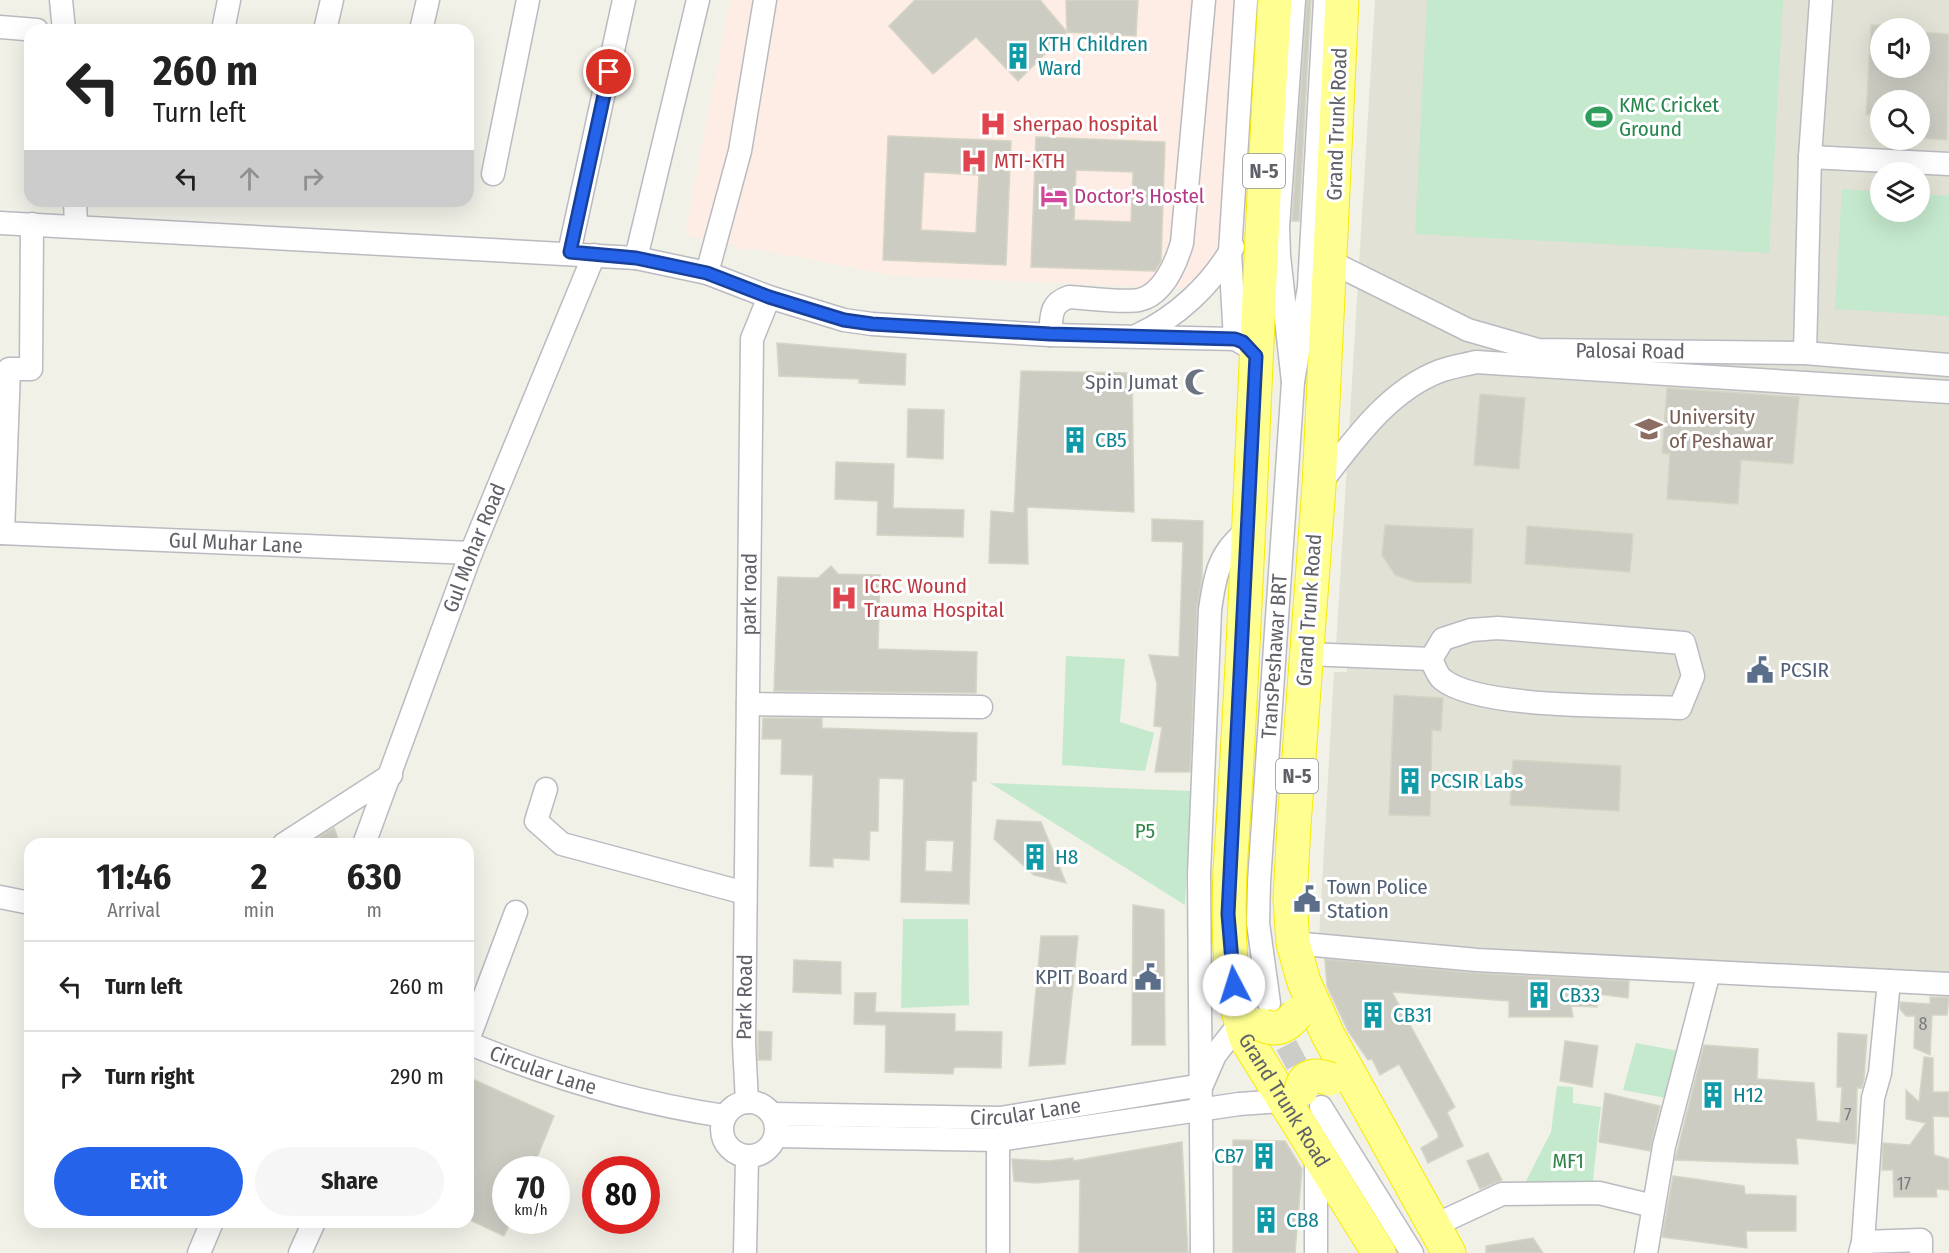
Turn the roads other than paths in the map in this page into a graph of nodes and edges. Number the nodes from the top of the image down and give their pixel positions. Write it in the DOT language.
graph roads {
  1 [pos="62,0"];
  2 [pos="230,0"];
  3 [pos="332,0"];
  4 [pos="428,0"];
  5 [pos="528,0"];
  6 [pos="698,0"];
  7 [pos="765,0"];
  8 [pos="1204,0"];
  9 [pos="1246,0"];
  10 [pos="1275,0"];
  11 [pos="1294,0"];
  12 [pos="1325,0"];
  13 [pos="1342,0"];
  14 [pos="1821,0"];
  15 [pos="617,1"];
  16 [pos="63,24"];
  17 [pos="224,24"];
  18 [pos="326,24"];
  19 [pos="422,24"];
  20 [pos="0,27"];
  21 [pos="24,29"];
  22 [pos="1810,157"];
  23 [pos="1949,164"];
  24 [pos="493,174"];
  25 [pos="1262,196"];
  26 [pos="75,207"];
  27 [pos="0,223"];
  28 [pos="32,224"];
  29 [pos="76,226"];
  30 [pos="570,252"];
  31 [pos="1230,252"];
  32 [pos="594,255"];
  33 [pos="636,258"];
  34 [pos="1331,262"];
  35 [pos="707,273"];
  36 [pos="769,297"];
  37 [pos="1050,334"];
  38 [pos="1134,337"];
  39 [pos="1245,348"];
  40 [pos="1805,353"];
  41 [pos="1595,361"];
  42 [pos="1949,365"];
  43 [pos="1293,382"];
  44 [pos="1949,392"];
  45 [pos="1319,486"];
  46 [pos="1249,529"];
  47 [pos="2,533"];
  48 [pos="471,553"];
  49 [pos="1306,654"];
  50 [pos="1431,659"];
  51 [pos="748,704"];
  52 [pos="981,707"];
  53 [pos="391,775"];
  54 [pos="546,789"];
  55 [pos="293,838"];
  56 [pos="366,838"];
  57 [pos="745,893"];
  58 [pos="516,912"];
  59 [pos="1293,943"];
  60 [pos="1709,972"];
  61 [pos="1890,981"];
  62 [pos="1304,982"];
  63 [pos="1949,984"];
  64 [pos="474,1026"];
  65 [pos="1251,1027"];
  66 [pos="474,1044"];
  67 [pos="1202,1085"];
  68 [pos="1288,1097"];
  69 [pos="747,1102"];
  70 [pos="1202,1110"];
  71 [pos="724,1116"];
  72 [pos="774,1125"];
  73 [pos="998,1140"];
  74 [pos="1316,1152"];
  75 [pos="747,1157"];
  76 [pos="1653,1206"];
  77 [pos="745,1212"];
  78 [pos="209,1228"];
  79 [pos="311,1228"];
  80 [pos="1436,1230"];
  81 [pos="1862,1247"];
  82 [pos="199,1253"];
  83 [pos="300,1253"];
  84 [pos="728,1253"];
  85 [pos="746,1253"];
  86 [pos="998,1253"];
  87 [pos="1202,1253"];
  88 [pos="1316,1253"];
  89 [pos="1378,1253"];
  90 [pos="1396,1253"];
  91 [pos="1412,1253"];
  92 [pos="1646,1253"];
  93 [pos="1921,1253"];
  1 -- 16 [label="street"];
  2 -- 17 [label="street"];
  3 -- 18 [label="street"];
  4 -- 19 [label="street"];
  5 -- 24 [label="street"];
  6 -- 33 [label="street"];
  7 -- 35 [label="street"];
  8 -- 37 [label="street"];
  9 -- 31 [label="street"];
  10 -- 25 [label="highway, N-5"];
  11 -- 43 [label="street, TransPeshawar BRT"];
  12 -- 43 [label="street, TransPeshawar BRT"];
  13 -- 34 [label="highway, Grand Trunk Road / N-5"];
  14 -- 22 [label="street"];
  15 -- 30 [label="street"];
  20 -- 21 [label="street"];
  22 -- 23 [label="street"];
  22 -- 40 [label="street"];
  25 -- 31 [label="street"];
  25 -- 39 [label="highway, N-5"];
  26 -- 29 [label="street"];
  27 -- 28 [label="street"];
  28 -- 29 [label="street"];
  28 -- 47 [label="street"];
  29 -- 30 [label="street"];
  30 -- 32 [label="street"];
  31 -- 38 [label="street"];
  31 -- 39 [label="street"];
  32 -- 33 [label="street"];
  32 -- 48 [label="street, Gul Mohar Road"];
  33 -- 35 [label="street"];
  34 -- 41 [label="street, Palosai Road"];
  34 -- 45 [label="highway, Grand Trunk Road / N-5"];
  35 -- 36 [label="street"];
  36 -- 37 [label="street"];
  36 -- 51 [label="street, park road"];
  37 -- 38 [label="street"];
  38 -- 39 [label="street"];
  39 -- 46 [label="highway, N-5"];
  40 -- 41 [label="street, Palosai Road"];
  40 -- 42 [label="street, Palosai Road"];
  41 -- 44 [label="street"];
  41 -- 45 [label="street"];
  43 -- 65 [label="street, TransPeshawar BRT"];
  45 -- 49 [label="highway, Grand Trunk Road / N-5"];
  46 -- 65 [label="highway, Grand Trunk Road / N-5"];
  46 -- 67 [label="street"];
  47 -- 48 [label="street, Gul Muhar Lane"];
  48 -- 53 [label="street, Gul Mohar Road"];
  49 -- 50 [label="street"];
  49 -- 59 [label="highway, Grand Trunk Road / N-5"];
  50 -- 50 [label="street"];
  51 -- 52 [label="street"];
  51 -- 57 [label="street, park road"];
  53 -- 55 [label="street"];
  53 -- 56 [label="street, Gul Mohar Road"];
  54 -- 57 [label="street"];
  57 -- 69 [label="street, Park Road"];
  58 -- 64 [label="street"];
  59 -- 60 [label="street"];
  59 -- 62 [label="highway, Grand Trunk Road / N-5"];
  60 -- 61 [label="street"];
  60 -- 76 [label="street"];
  61 -- 63 [label="street"];
  61 -- 81 [label="street"];
  62 -- 65 [label="highway"];
  62 -- 80 [label="highway, Grand Trunk Road / N-5"];
  65 -- 67 [label="street"];
  65 -- 68 [label="highway, Grand Trunk Road"];
  66 -- 71 [label="street, Circular Lane"];
  67 -- 70 [label="street"];
  67 -- 72 [label="street, Circular Lane"];
  68 -- 70 [label="street"];
  68 -- 74 [label="highway, Grand Trunk Road"];
  68 -- 80 [label="highway"];
  68 -- 90 [label="highway"];
  68 -- 91 [label="street"];
  69 -- 71 [label="street"];
  69 -- 72 [label="street"];
  70 -- 73 [label="street"];
  70 -- 87 [label="street"];
  71 -- 75 [label="street"];
  72 -- 73 [label="street"];
  72 -- 75 [label="street"];
  73 -- 86 [label="street"];
  74 -- 88 [label="street"];
  74 -- 89 [label="highway, Grand Trunk Road"];
  75 -- 77 [label="street"];
  76 -- 80 [label="street"];
  76 -- 92 [label="street"];
  77 -- 84 [label="street"];
  77 -- 85 [label="street"];
  78 -- 82 [label="street"];
  79 -- 83 [label="street"];
  81 -- 93 [label="street"];
}
